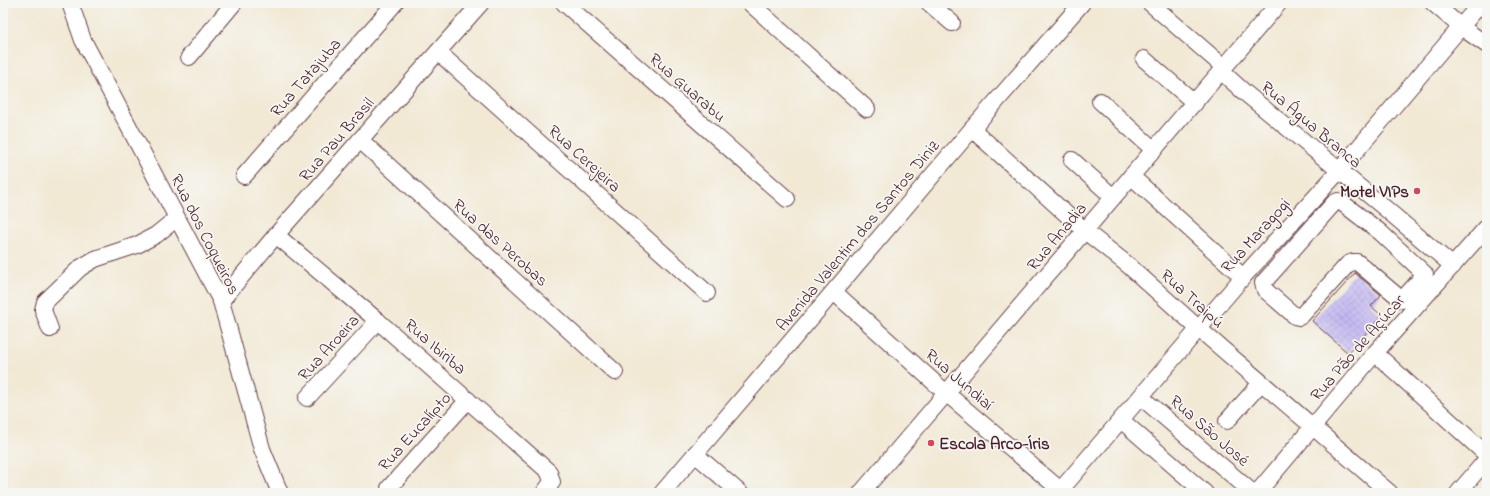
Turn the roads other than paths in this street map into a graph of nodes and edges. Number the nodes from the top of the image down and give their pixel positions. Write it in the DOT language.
graph roads {
  1 [pos="70,3"];
  2 [pos="234,3"];
  3 [pos="395,3"];
  4 [pos="481,3"];
  5 [pos="564,3"];
  6 [pos="750,3"];
  7 [pos="929,3"];
  8 [pos="1082,3"];
  9 [pos="1150,3"];
  10 [pos="1279,3"];
  11 [pos="1433,3"];
  12 [pos="1481,3"];
  13 [pos="952,23"];
  14 [pos="1461,27"];
  15 [pos="1487,45"];
  16 [pos="438,52"];
  17 [pos="189,57"];
  18 [pos="1144,59"];
  19 [pos="1223,70"];
  20 [pos="1100,101"];
  21 [pos="1195,103"];
  22 [pos="867,109"];
  23 [pos="972,129"];
  24 [pos="360,140"];
  25 [pos="1154,150"];
  26 [pos="1072,160"];
  27 [pos="1338,171"];
  28 [pos="244,176"];
  29 [pos="1131,176"];
  30 [pos="1113,197"];
  31 [pos="787,199"];
  32 [pos="1390,212"];
  33 [pos="177,218"];
  34 [pos="1487,227"];
  35 [pos="1375,228"];
  36 [pos="1085,231"];
  37 [pos="276,235"];
  38 [pos="1453,266"];
  39 [pos="1243,277"];
  40 [pos="834,292"];
  41 [pos="707,293"];
  42 [pos="221,301"];
  43 [pos="378,321"];
  44 [pos="50,329"];
  45 [pos="1199,329"];
  46 [pos="1376,354"];
  47 [pos="616,372"];
  48 [pos="1261,383"];
  49 [pos="946,393"];
  50 [pos="1141,396"];
  51 [pos="307,398"];
  52 [pos="468,400"];
  53 [pos="1121,420"];
  54 [pos="1227,422"];
  55 [pos="1313,427"];
  56 [pos="695,454"];
  57 [pos="1487,455"];
  58 [pos="1487,459"];
  59 [pos="389,488"];
  60 [pos="1061,492"];
  61 [pos="280,493"];
  62 [pos="544,493"];
  63 [pos="662,493"];
  64 [pos="740,493"];
  65 [pos="861,493"];
  66 [pos="1205,493"];
  67 [pos="1253,493"];
  68 [pos="1257,493"];
  69 [pos="1390,493"];
  70 [pos="1458,493"];
  1 -- 33 [label="street, Rua dos Coqueiros"];
  2 -- 17 [label="street"];
  3 -- 28 [label="street, Rua Tatajuba"];
  4 -- 16 [label="street, Rua Pau Brasil"];
  5 -- 31 [label="street, Rua Guarabu"];
  6 -- 22 [label="street"];
  7 -- 13 [label="street"];
  8 -- 23 [label="street, Avenida Valentim dos Santos Diniz"];
  9 -- 19 [label="street, Rua Água Branca"];
  10 -- 19 [label="street, Rua Anadia"];
  11 -- 14 [label="street"];
  12 -- 14 [label="street, Rua Maragogi"];
  14 -- 15 [label="street"];
  14 -- 27 [label="street, Rua Maragogi"];
  16 -- 24 [label="street, Rua Pau Brasil"];
  16 -- 41 [label="street, Rua Cerejeira"];
  18 -- 21 [label="street"];
  19 -- 21 [label="street, Rua Anadia"];
  19 -- 27 [label="street, Rua Água Branca"];
  20 -- 25 [label="street"];
  21 -- 25 [label="street, Rua Anadia"];
  23 -- 36 [label="street, Rua Traipú"];
  23 -- 40 [label="street, Avenida Valentim dos Santos Diniz"];
  24 -- 37 [label="street, Rua Pau Brasil"];
  24 -- 47 [label="street, Rua das Perobas"];
  25 -- 29 [label="street, Rua Anadia"];
  26 -- 30 [label="street"];
  27 -- 32 [label="street, Rua Água Branca"];
  27 -- 39 [label="street, Rua Maragogi"];
  29 -- 30 [label="street, Rua Anadia"];
  29 -- 39 [label="street"];
  30 -- 36 [label="street, Rua Anadia"];
  32 -- 35 [label="street"];
  32 -- 38 [label="street, Rua Água Branca"];
  33 -- 42 [label="street, Rua dos Coqueiros"];
  33 -- 44 [label="street"];
  34 -- 38 [label="street, Rua Pão de Açúcar"];
  35 -- 35 [label="street"];
  36 -- 45 [label="street, Rua Traipú"];
  36 -- 49 [label="street, Rua Anadia"];
  37 -- 42 [label="street, Rua Pau Brasil"];
  37 -- 43 [label="street, Rua Ibiriba"];
  38 -- 46 [label="street, Rua Pão de Açúcar"];
  39 -- 45 [label="street, Rua Maragogi"];
  40 -- 49 [label="street, Rua Jundiaí"];
  40 -- 56 [label="street, Avenida Valentim dos Santos Diniz"];
  42 -- 61 [label="street, Rua dos Coqueiros"];
  43 -- 51 [label="street, Rua Aroeira"];
  43 -- 52 [label="street, Rua Ibiriba"];
  45 -- 48 [label="street, Rua Traipú"];
  45 -- 50 [label="street, Rua Maragogi"];
  46 -- 55 [label="street, Rua Pão de Açúcar"];
  46 -- 57 [label="street"];
  48 -- 54 [label="street"];
  48 -- 55 [label="street, Rua Traipú"];
  49 -- 60 [label="street, Rua Jundiaí"];
  49 -- 65 [label="street, Rua Anadia"];
  50 -- 53 [label="street, Rua Maragogi"];
  50 -- 67 [label="street, Rua São José"];
  52 -- 59 [label="street, Rua Eucalípto"];
  52 -- 62 [label="street, Rua Ibiriba"];
  53 -- 60 [label="street, Rua Maragogi"];
  53 -- 66 [label="street"];
  55 -- 68 [label="street, Rua Pão de Açúcar"];
  55 -- 69 [label="street, Rua Traipú"];
  56 -- 63 [label="street, Avenida Valentim dos Santos Diniz"];
  56 -- 64 [label="street"];
  58 -- 70 [label="street"];
}
